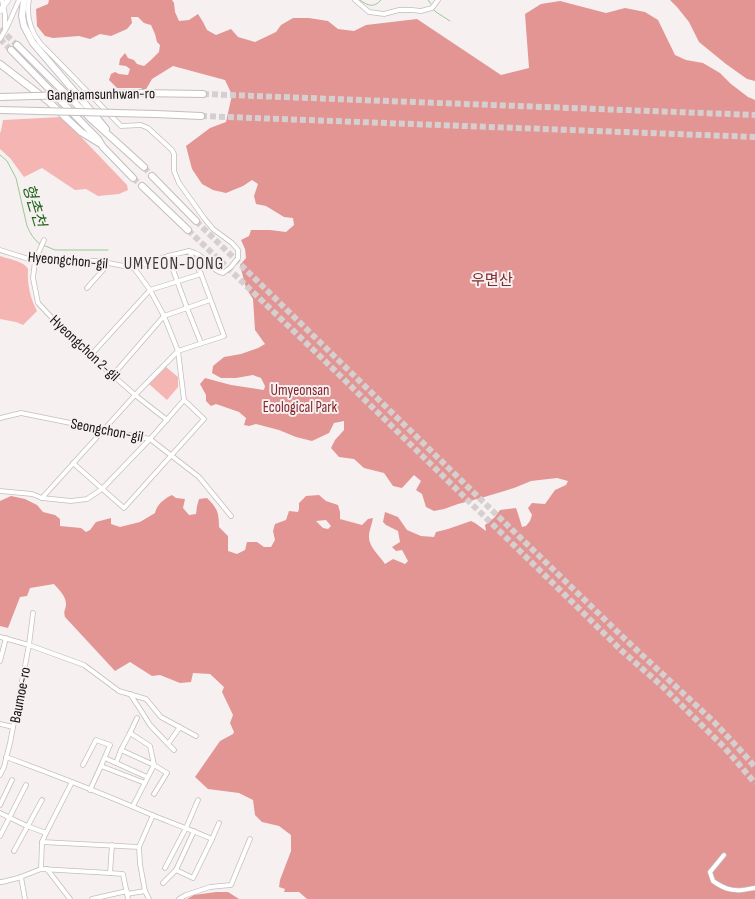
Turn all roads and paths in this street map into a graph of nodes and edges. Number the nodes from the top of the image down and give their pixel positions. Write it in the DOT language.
graph roads {
  1 [pos="2,0"];
  2 [pos="8,0"];
  3 [pos="19,0"];
  4 [pos="24,0"];
  5 [pos="29,0"];
  6 [pos="355,0"];
  7 [pos="438,0"];
  8 [pos="4,6"];
  9 [pos="0,11"];
  10 [pos="5,28"];
  11 [pos="0,38"];
  12 [pos="17,45"];
  13 [pos="11,50"];
  14 [pos="0,64"];
  15 [pos="0,70"];
  16 [pos="8,71"];
  17 [pos="203,94"];
  18 [pos="0,97"];
  19 [pos="0,110"];
  20 [pos="201,116"];
  21 [pos="112,139"];
  22 [pos="104,147"];
  23 [pos="144,167"];
  24 [pos="152,176"];
  25 [pos="133,178"];
  26 [pos="142,186"];
  27 [pos="196,221"];
  28 [pos="188,230"];
  29 [pos="44,240"];
  30 [pos="0,250"];
  31 [pos="189,252"];
  32 [pos="168,256"];
  33 [pos="35,261"];
  34 [pos="103,262"];
  35 [pos="134,268"];
  36 [pos="201,274"];
  37 [pos="177,282"];
  38 [pos="87,288"];
  39 [pos="150,290"];
  40 [pos="210,300"];
  41 [pos="186,308"];
  42 [pos="164,316"];
  43 [pos="201,343"];
  44 [pos="178,351"];
  45 [pos="91,355"];
  46 [pos="112,375"];
  47 [pos="135,395"];
  48 [pos="184,400"];
  49 [pos="0,418"];
  50 [pos="167,420"];
  51 [pos="104,429"];
  52 [pos="150,438"];
  53 [pos="172,455"];
  54 [pos="73,463"];
  55 [pos="102,489"];
  56 [pos="0,491"];
  57 [pos="42,498"];
  58 [pos="231,516"];
  59 [pos="33,613"];
  60 [pos="0,637"];
  61 [pos="6,638"];
  62 [pos="29,645"];
  63 [pos="0,661"];
  64 [pos="130,694"];
  65 [pos="137,718"];
  66 [pos="0,724"];
  67 [pos="13,727"];
  68 [pos="180,727"];
  69 [pos="130,733"];
  70 [pos="196,736"];
  71 [pos="168,744"];
  72 [pos="121,750"];
  73 [pos="174,750"];
  74 [pos="6,757"];
  75 [pos="105,758"];
  76 [pos="116,763"];
  77 [pos="83,765"];
  78 [pos="154,765"];
  79 [pos="101,766"];
  80 [pos="0,775"];
  81 [pos="147,778"];
  82 [pos="12,780"];
  83 [pos="72,782"];
  84 [pos="145,783"];
  85 [pos="26,785"];
  86 [pos="90,790"];
  87 [pos="154,794"];
  88 [pos="42,800"];
  89 [pos="198,800"];
  90 [pos="0,805"];
  91 [pos="133,806"];
  92 [pos="0,813"];
  93 [pos="153,815"];
  94 [pos="10,818"];
  95 [pos="219,823"];
  96 [pos="27,826"];
  97 [pos="186,828"];
  98 [pos="194,831"];
  99 [pos="46,833"];
  100 [pos="0,836"];
  101 [pos="212,839"];
  102 [pos="250,840"];
  103 [pos="42,842"];
  104 [pos="112,845"];
  105 [pos="139,847"];
  106 [pos="14,851"];
  107 [pos="724,855"];
  108 [pos="165,868"];
  109 [pos="41,869"];
  110 [pos="48,869"];
  111 [pos="176,870"];
  112 [pos="110,873"];
  113 [pos="21,877"];
  114 [pos="0,882"];
  115 [pos="163,883"];
  116 [pos="755,888"];
  117 [pos="145,891"];
  118 [pos="127,892"];
  119 [pos="25,899"];
  120 [pos="70,899"];
  121 [pos="92,899"];
  122 [pos="128,899"];
  123 [pos="149,899"];
  124 [pos="180,899"];
  1 -- 8 [label="street"];
  2 -- 8 [label="main road"];
  3 -- 10 [label="street"];
  4 -- 21 [label="highway"];
  5 -- 31 [label="street"];
  6 -- 7 [label="street"];
  8 -- 9 [label="main road"];
  8 -- 10 [label="street"];
  10 -- 11 [label="street"];
  12 -- 21 [label="highway"];
  13 -- 22 [label="highway"];
  14 -- 16 [label="highway"];
  15 -- 16 [label="highway"];
  16 -- 22 [label="highway"];
  17 -- 18 [label="highway, Gangnamsunhwan-ro, bridge"];
  19 -- 20 [label="highway, Gangnamsunhwan-ro, bridge"];
  21 -- 23 [label="highway"];
  22 -- 25 [label="highway"];
  24 -- 27 [label="highway"];
  26 -- 28 [label="highway"];
  29 -- 33 [label="street, Hyeongchon 2-gil"];
  30 -- 33 [label="street, Hyeongchon-gil"];
  31 -- 32 [label="street"];
  31 -- 36 [label="street"];
  32 -- 35 [label="street"];
  32 -- 37 [label="street"];
  33 -- 34 [label="street, Hyeongchon-gil"];
  33 -- 45 [label="street, Hyeongchon 2-gil"];
  34 -- 35 [label="street, Hyeongchon-gil"];
  34 -- 38 [label="street"];
  35 -- 39 [label="street"];
  36 -- 37 [label="street"];
  36 -- 40 [label="street"];
  37 -- 39 [label="street"];
  37 -- 41 [label="street"];
  39 -- 42 [label="street"];
  39 -- 45 [label="street"];
  40 -- 41 [label="street"];
  40 -- 43 [label="street"];
  41 -- 42 [label="street"];
  41 -- 43 [label="street"];
  42 -- 44 [label="street"];
  42 -- 46 [label="street"];
  43 -- 44 [label="street"];
  44 -- 47 [label="street"];
  44 -- 48 [label="street"];
  45 -- 46 [label="street, Hyeongchon 2-gil"];
  46 -- 47 [label="street, Hyeongchon 2-gil"];
  47 -- 50 [label="street, Hyeongchon 2-gil"];
  47 -- 51 [label="street"];
  48 -- 50 [label="street"];
  48 -- 53 [label="street"];
  49 -- 51 [label="street, Seongchon-gil"];
  50 -- 52 [label="street"];
  51 -- 52 [label="street, Seongchon-gil"];
  51 -- 54 [label="street"];
  52 -- 53 [label="street, Seongchon-gil"];
  52 -- 55 [label="street"];
  53 -- 55 [label="street"];
  53 -- 58 [label="street, Seongchon-gil"];
  54 -- 55 [label="street"];
  54 -- 57 [label="street"];
  55 -- 57 [label="street"];
  56 -- 57 [label="street"];
  59 -- 62 [label="street, Baumoe-ro"];
  60 -- 61 [label="street"];
  61 -- 62 [label="street"];
  61 -- 63 [label="street"];
  62 -- 64 [label="street"];
  62 -- 67 [label="street, Baumoe-ro"];
  64 -- 68 [label="street"];
  64 -- 71 [label="street"];
  65 -- 69 [label="street"];
  66 -- 67 [label="street"];
  67 -- 74 [label="street, Baumoe-ro"];
  68 -- 70 [label="street"];
  68 -- 71 [label="street"];
  69 -- 72 [label="street"];
  69 -- 78 [label="street"];
  71 -- 73 [label="street"];
  72 -- 76 [label="street"];
  72 -- 78 [label="street"];
  74 -- 80 [label="street, Baumoe-ro"];
  74 -- 83 [label="street"];
  75 -- 76 [label="street"];
  75 -- 77 [label="street"];
  75 -- 79 [label="street"];
  76 -- 81 [label="street"];
  78 -- 81 [label="street"];
  78 -- 87 [label="street"];
  79 -- 84 [label="street"];
  79 -- 86 [label="street"];
  81 -- 84 [label="street"];
  82 -- 90 [label="street"];
  83 -- 86 [label="street"];
  83 -- 99 [label="street"];
  84 -- 91 [label="street"];
  85 -- 94 [label="street"];
  86 -- 91 [label="street"];
  88 -- 96 [label="street"];
  89 -- 97 [label="street"];
  91 -- 93 [label="street"];
  92 -- 94 [label="street"];
  93 -- 97 [label="street"];
  93 -- 105 [label="street"];
  94 -- 96 [label="street"];
  94 -- 100 [label="street"];
  95 -- 101 [label="street"];
  96 -- 99 [label="street"];
  96 -- 106 [label="street"];
  97 -- 98 [label="street"];
  97 -- 108 [label="street"];
  98 -- 101 [label="street"];
  98 -- 111 [label="street"];
  99 -- 103 [label="street"];
  101 -- 111 [label="street"];
  102 -- 124 [label="street"];
  103 -- 104 [label="street"];
  103 -- 109 [label="street"];
  104 -- 105 [label="street"];
  104 -- 112 [label="street"];
  105 -- 117 [label="street"];
  107 -- 116 [label="street"];
  109 -- 110 [label="street"];
  109 -- 113 [label="street"];
  110 -- 112 [label="street"];
  110 -- 120 [label="street"];
  111 -- 115 [label="street"];
  112 -- 118 [label="street"];
  113 -- 114 [label="street"];
  113 -- 119 [label="street"];
  117 -- 118 [label="street"];
  117 -- 123 [label="street"];
  118 -- 121 [label="street"];
  118 -- 122 [label="street"];
}
